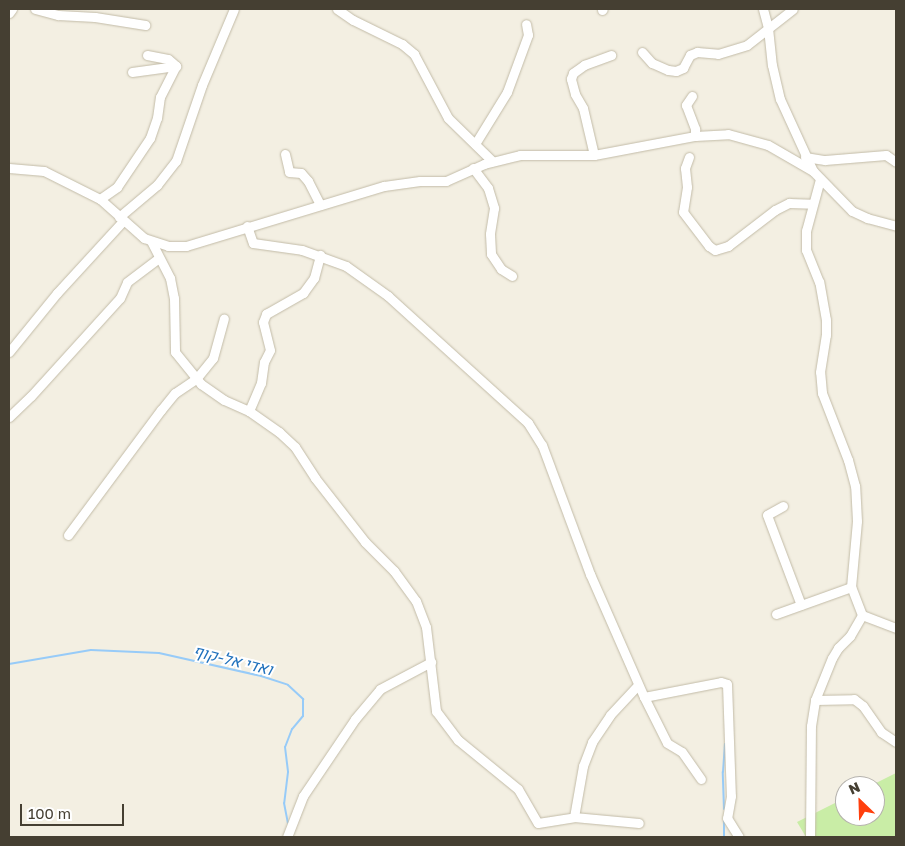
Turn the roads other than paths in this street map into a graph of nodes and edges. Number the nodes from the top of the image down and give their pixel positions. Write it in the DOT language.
graph roads {
  1 [pos="12,9"];
  2 [pos="35,9"];
  3 [pos="234,9"];
  4 [pos="337,9"];
  5 [pos="763,9"];
  6 [pos="793,9"];
  7 [pos="9,13"];
  8 [pos="526,24"];
  9 [pos="145,25"];
  10 [pos="768,28"];
  11 [pos="642,52"];
  12 [pos="147,55"];
  13 [pos="611,55"];
  14 [pos="176,66"];
  15 [pos="132,72"];
  16 [pos="692,96"];
  17 [pos="695,136"];
  18 [pos="475,144"];
  19 [pos="285,154"];
  20 [pos="594,155"];
  21 [pos="690,157"];
  22 [pos="805,157"];
  23 [pos="492,161"];
  24 [pos="896,162"];
  25 [pos="9,168"];
  26 [pos="473,168"];
  27 [pos="813,171"];
  28 [pos="820,179"];
  29 [pos="100,199"];
  30 [pos="812,204"];
  31 [pos="320,205"];
  32 [pos="121,219"];
  33 [pos="247,226"];
  34 [pos="896,226"];
  35 [pos="151,241"];
  36 [pos="320,255"];
  37 [pos="159,258"];
  38 [pos="512,276"];
  39 [pos="224,318"];
  40 [pos="9,352"];
  41 [pos="196,379"];
  42 [pos="249,412"];
  43 [pos="9,417"];
  44 [pos="783,506"];
  45 [pos="68,535"];
  46 [pos="851,587"];
  47 [pos="800,605"];
  48 [pos="776,614"];
  49 [pos="862,616"];
  50 [pos="896,628"];
  51 [pos="431,662"];
  52 [pos="638,685"];
  53 [pos="644,697"];
  54 [pos="815,700"];
  55 [pos="896,742"];
  56 [pos="701,779"];
  57 [pos="574,817"];
  58 [pos="639,823"];
  59 [pos="287,837"];
  60 [pos="739,837"];
  61 [pos="810,837"];
  1 -- 7 [label="street"];
  2 -- 9 [label="street"];
  3 -- 32 [label="street"];
  4 -- 18 [label="street"];
  5 -- 10 [label="street"];
  6 -- 10 [label="street"];
  8 -- 18 [label="street"];
  10 -- 11 [label="street"];
  10 -- 22 [label="street"];
  12 -- 14 [label="street"];
  13 -- 20 [label="street"];
  14 -- 15 [label="street"];
  14 -- 29 [label="street"];
  16 -- 17 [label="street"];
  17 -- 20 [label="street"];
  17 -- 27 [label="street"];
  18 -- 23 [label="street"];
  19 -- 31 [label="street"];
  20 -- 23 [label="street"];
  21 -- 30 [label="street"];
  22 -- 24 [label="street"];
  22 -- 27 [label="street"];
  23 -- 26 [label="street"];
  25 -- 29 [label="street"];
  26 -- 31 [label="street"];
  26 -- 38 [label="street"];
  27 -- 28 [label="street"];
  28 -- 30 [label="street"];
  28 -- 34 [label="street"];
  29 -- 32 [label="street"];
  30 -- 46 [label="street"];
  31 -- 33 [label="street"];
  32 -- 35 [label="street"];
  32 -- 40 [label="street"];
  33 -- 35 [label="street"];
  33 -- 36 [label="street"];
  35 -- 37 [label="street"];
  36 -- 42 [label="street"];
  36 -- 52 [label="street"];
  37 -- 41 [label="street"];
  37 -- 43 [label="street"];
  39 -- 41 [label="street"];
  41 -- 42 [label="street"];
  41 -- 45 [label="street"];
  42 -- 51 [label="street"];
  44 -- 47 [label="street"];
  46 -- 47 [label="street"];
  46 -- 49 [label="street"];
  47 -- 48 [label="street"];
  49 -- 50 [label="street"];
  49 -- 54 [label="street"];
  51 -- 57 [label="street"];
  51 -- 59 [label="street"];
  52 -- 53 [label="street"];
  52 -- 57 [label="street"];
  53 -- 56 [label="street"];
  53 -- 60 [label="street"];
  54 -- 55 [label="street"];
  54 -- 61 [label="street"];
  57 -- 58 [label="street"];
}
